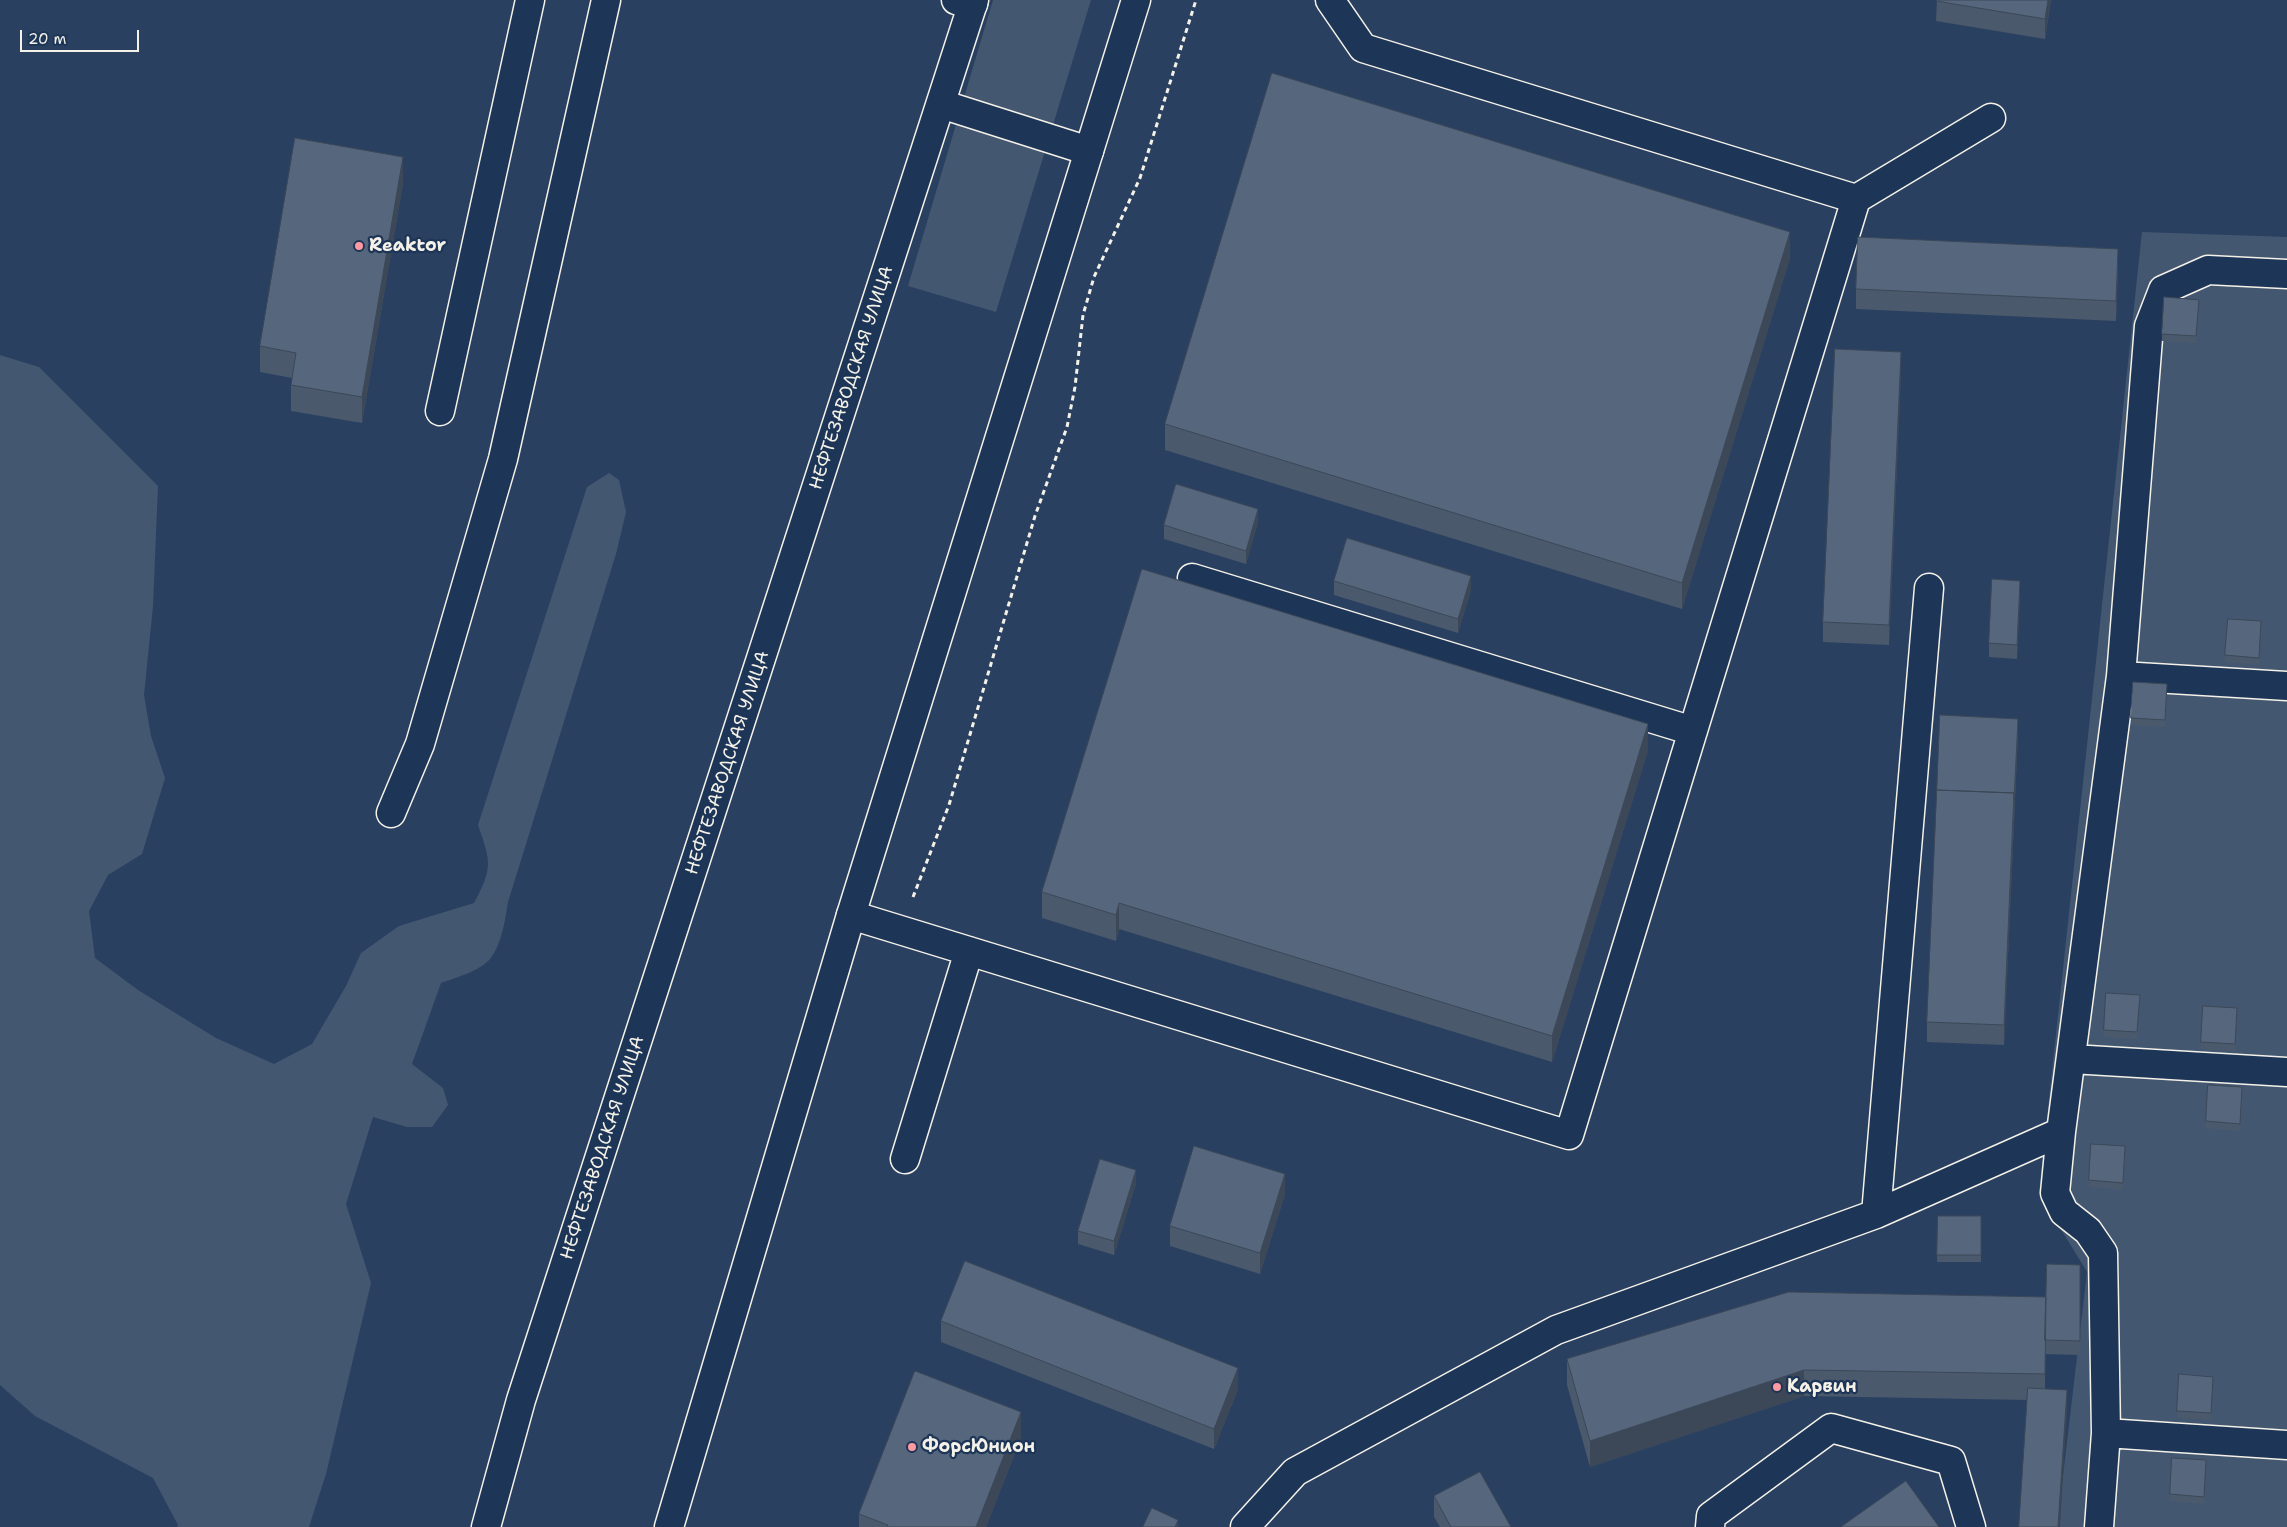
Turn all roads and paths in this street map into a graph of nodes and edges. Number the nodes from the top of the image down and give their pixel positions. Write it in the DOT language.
graph roads {
  1 [pos="530,0"];
  2 [pos="606,0"];
  3 [pos="1136,0"];
  4 [pos="1196,0"];
  5 [pos="1330,0"];
  6 [pos="968,1"];
  7 [pos="941,104"];
  8 [pos="1991,118"];
  9 [pos="1089,151"];
  10 [pos="1856,200"];
  11 [pos="2287,274"];
  12 [pos="440,411"];
  13 [pos="1192,578"];
  14 [pos="1929,588"];
  15 [pos="2121,676"];
  16 [pos="2287,686"];
  17 [pos="1693,732"];
  18 [pos="391,813"];
  19 [pos="851,915"];
  20 [pos="908,932"];
  21 [pos="969,951"];
  22 [pos="2072,1059"];
  23 [pos="2287,1072"];
  24 [pos="2061,1132"];
  25 [pos="905,1158"];
  26 [pos="1876,1214"];
  27 [pos="2106,1433"];
  28 [pos="2287,1445"];
  29 [pos="486,1527"];
  30 [pos="670,1527"];
  31 [pos="1245,1527"];
  32 [pos="1710,1527"];
  33 [pos="1971,1527"];
  34 [pos="2099,1527"];
  1 -- 12 [label="main road"];
  2 -- 18 [label="main road"];
  3 -- 9 [label="main road"];
  4 -- 20 [label="path"];
  5 -- 10 [label="main road"];
  6 -- 7 [label="main road, НЕФТЕЗАВОДСКАЯ УЛИЦА"];
  7 -- 9 [label="main road"];
  7 -- 29 [label="main road, НЕФТЕЗАВОДСКАЯ УЛИЦА"];
  8 -- 10 [label="main road"];
  9 -- 19 [label="main road"];
  10 -- 17 [label="main road"];
  11 -- 15 [label="main road"];
  13 -- 17 [label="main road"];
  14 -- 26 [label="main road"];
  15 -- 16 [label="main road"];
  15 -- 22 [label="main road"];
  17 -- 21 [label="main road"];
  19 -- 20 [label="main road"];
  19 -- 30 [label="main road"];
  20 -- 21 [label="main road"];
  21 -- 25 [label="main road"];
  22 -- 23 [label="main road"];
  22 -- 24 [label="main road"];
  24 -- 26 [label="main road"];
  24 -- 27 [label="main road"];
  26 -- 31 [label="main road"];
  27 -- 28 [label="main road"];
  27 -- 34 [label="main road"];
  32 -- 33 [label="main road"];
}
